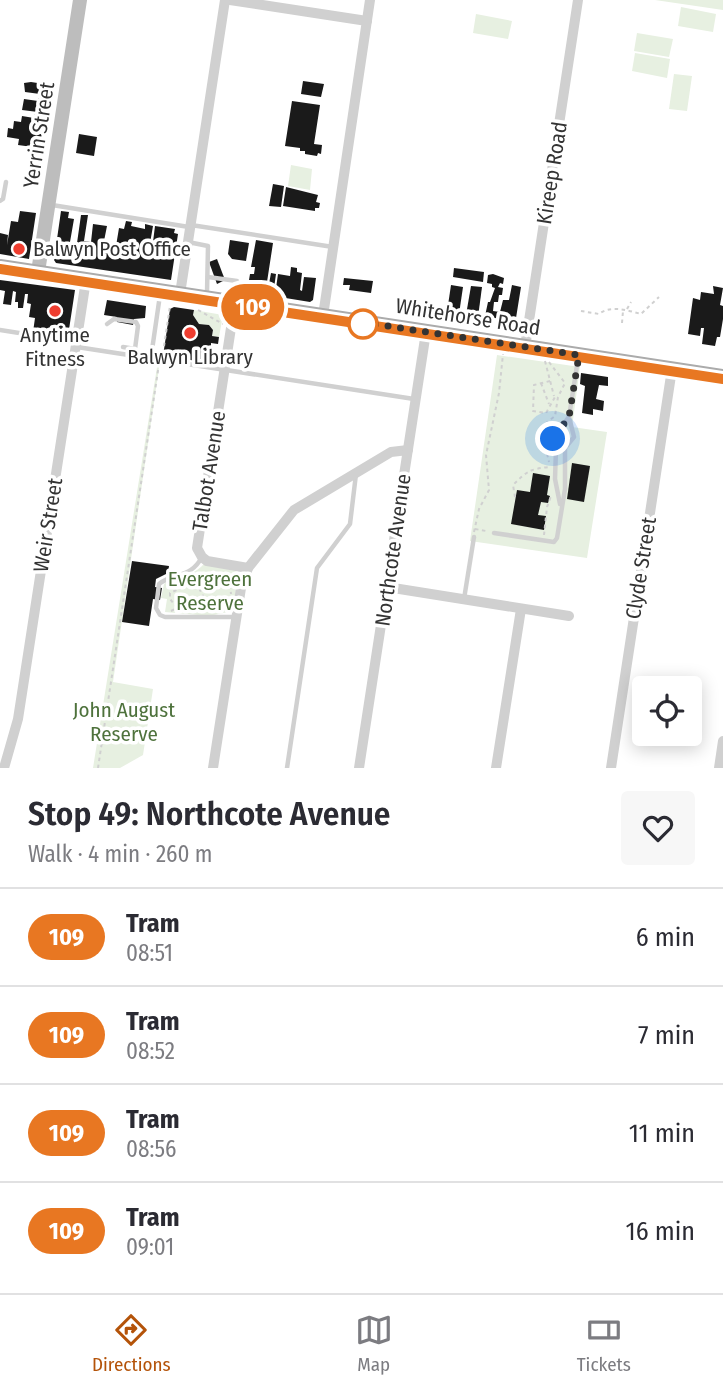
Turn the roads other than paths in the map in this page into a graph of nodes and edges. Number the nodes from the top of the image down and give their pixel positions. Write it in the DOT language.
graph roads {
  1 [pos="228,0"];
  2 [pos="370,0"];
  3 [pos="578,0"];
  4 [pos="81,1"];
  5 [pos="367,21"];
  6 [pos="6,182"];
  7 [pos="0,201"];
  8 [pos="49,205"];
  9 [pos="190,226"];
  10 [pos="187,242"];
  11 [pos="333,247"];
  12 [pos="0,267"];
  13 [pos="38,272"];
  14 [pos="208,277"];
  15 [pos="86,280"];
  16 [pos="170,296"];
  17 [pos="201,302"];
  18 [pos="238,303"];
  19 [pos="323,316"];
  20 [pos="107,324"];
  21 [pos="0,330"];
  22 [pos="426,332"];
  23 [pos="76,344"];
  24 [pos="525,347"];
  25 [pos="124,348"];
  26 [pos="579,355"];
  27 [pos="150,358"];
  28 [pos="672,369"];
  29 [pos="224,370"];
  30 [pos="723,377"];
  31 [pos="416,399"];
  32 [pos="569,417"];
  33 [pos="408,450"];
  34 [pos="357,473"];
  35 [pos="561,506"];
  36 [pos="494,533"];
  37 [pos="474,537"];
  38 [pos="202,558"];
  39 [pos="248,568"];
  40 [pos="387,587"];
  41 [pos="464,599"];
  42 [pos="521,609"];
  43 [pos="569,616"];
  44 [pos="233,617"];
  45 [pos="723,741"];
  46 [pos="4,768"];
  47 [pos="213,768"];
  48 [pos="288,768"];
  49 [pos="359,768"];
  50 [pos="496,768"];
  51 [pos="611,768"];
  52 [pos="719,768"];
  1 -- 5 [label="street"];
  1 -- 9 [label="street"];
  2 -- 5 [label="street"];
  3 -- 24 [label="street, Kireep Road"];
  4 -- 8 [label="street, Yerrin Street"];
  5 -- 11 [label="street"];
  6 -- 7 [label="lane"];
  8 -- 9 [label="lane"];
  8 -- 13 [label="street, Yerrin Street"];
  9 -- 10 [label="street"];
  9 -- 11 [label="lane"];
  10 -- 14 [label="lane"];
  10 -- 16 [label="street"];
  11 -- 19 [label="street"];
  12 -- 13 [label="main road, Whitehorse Road"];
  13 -- 15 [label="main road, Whitehorse Road"];
  14 -- 17 [label="lane"];
  14 -- 18 [label="lane"];
  15 -- 16 [label="main road, Whitehorse Road"];
  15 -- 23 [label="street, Weir Street"];
  16 -- 17 [label="main road, Whitehorse Road"];
  16 -- 27 [label="lane"];
  17 -- 18 [label="main road, Whitehorse Road"];
  18 -- 19 [label="main road, Whitehorse Road"];
  18 -- 29 [label="street, Talbot Avenue"];
  19 -- 22 [label="main road, Whitehorse Road"];
  20 -- 25 [label="lane"];
  21 -- 23 [label="lane"];
  22 -- 24 [label="main road, Whitehorse Road"];
  22 -- 31 [label="street, Northcote Avenue"];
  23 -- 27 [label="lane"];
  23 -- 46 [label="street, Weir Street"];
  24 -- 26 [label="main road, Whitehorse Road"];
  26 -- 28 [label="main road, Whitehorse Road"];
  26 -- 32 [label="lane"];
  27 -- 29 [label="lane"];
  28 -- 30 [label="main road, Whitehorse Road"];
  28 -- 51 [label="street, Clyde Street"];
  29 -- 31 [label="lane"];
  29 -- 38 [label="street, Talbot Avenue"];
  31 -- 33 [label="street, Northcote Avenue"];
  32 -- 35 [label="lane"];
  32 -- 35 [label="lane"];
  33 -- 34 [label="street"];
  33 -- 40 [label="street, Northcote Avenue"];
  34 -- 39 [label="street"];
  34 -- 48 [label="lane"];
  35 -- 36 [label="lane"];
  37 -- 41 [label="lane"];
  38 -- 39 [label="street, Talbot Avenue"];
  38 -- 44 [label="lane"];
  39 -- 44 [label="street"];
  40 -- 41 [label="street"];
  40 -- 49 [label="street, Northcote Avenue"];
  41 -- 42 [label="street"];
  42 -- 43 [label="street"];
  42 -- 50 [label="street"];
  44 -- 47 [label="street"];
  45 -- 52 [label="street"];
}
